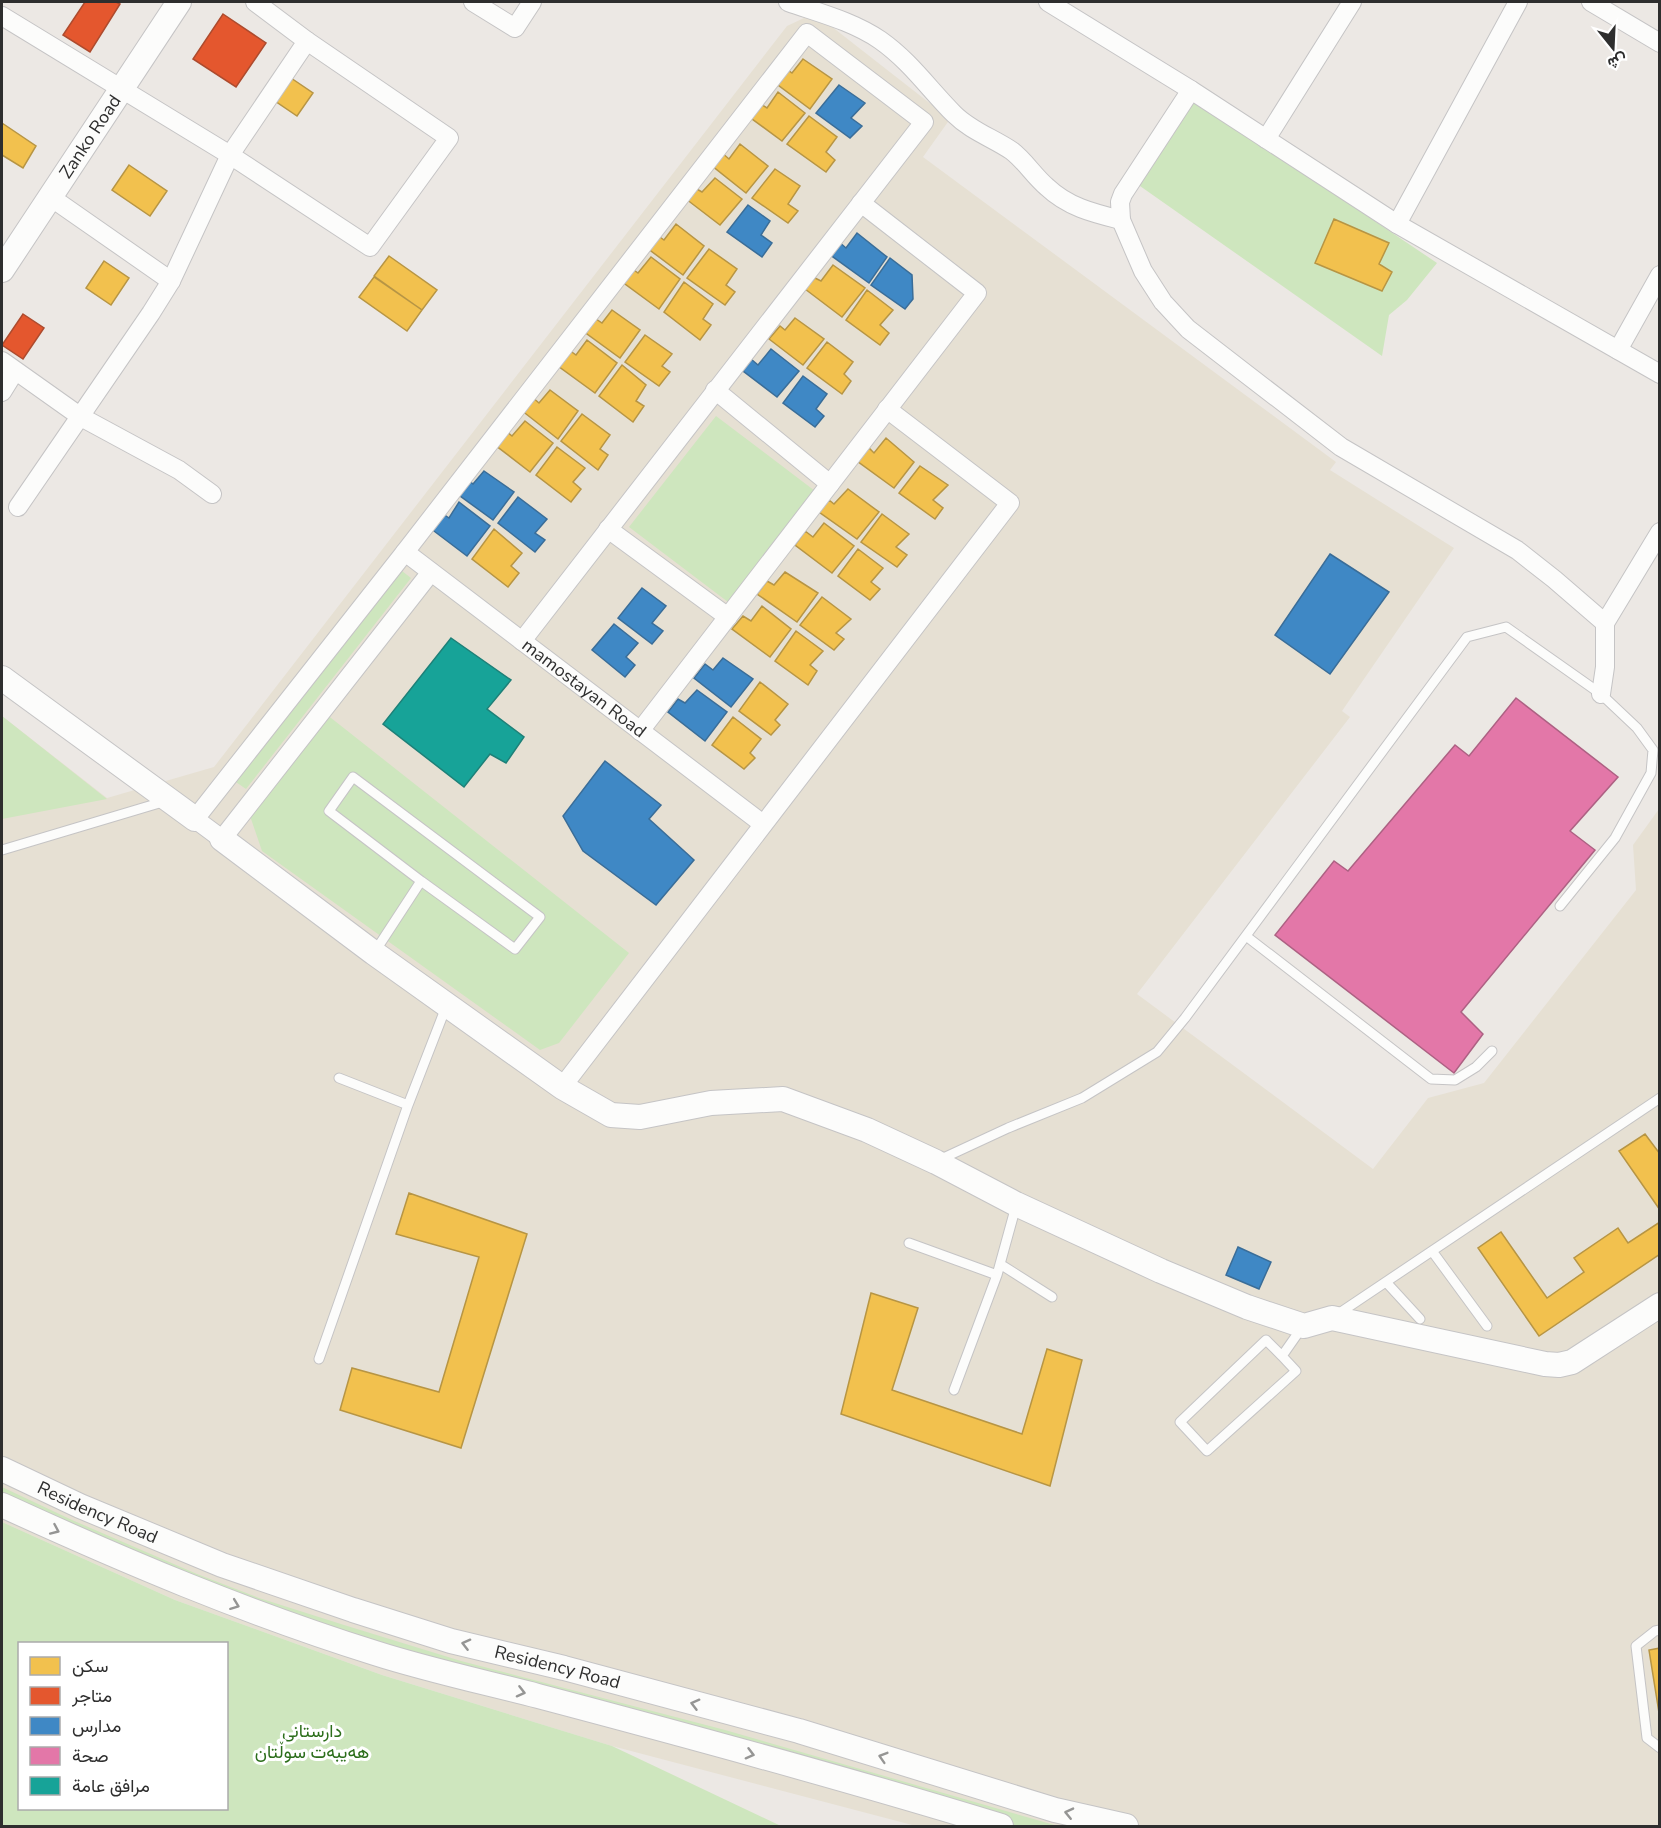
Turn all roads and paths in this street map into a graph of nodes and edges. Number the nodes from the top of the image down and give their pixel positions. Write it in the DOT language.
graph roads {
  1 [pos="179,2"];
  2 [pos="255,2"];
  3 [pos="473,2"];
  4 [pos="532,2"];
  5 [pos="788,2"];
  6 [pos="1048,2"];
  7 [pos="1352,2"];
  8 [pos="1518,2"];
  9 [pos="1591,2"];
  10 [pos="2,16"];
  11 [pos="307,41"];
  12 [pos="1659,43"];
  13 [pos="121,90"];
  14 [pos="1191,90"];
  15 [pos="1266,139"];
  16 [pos="230,155"];
  17 [pos="49,196"];
  18 [pos="861,202"];
  19 [pos="1121,220"];
  20 [pos="1397,224"];
  21 [pos="2,270"];
  22 [pos="1659,275"];
  23 [pos="171,281"];
  24 [pos="1618,350"];
  25 [pos="8,366"];
  26 [pos="1659,374"];
  27 [pos="716,390"];
  28 [pos="2,392"];
  29 [pos="888,409"];
  30 [pos="81,417"];
  31 [pos="830,484"];
  32 [pos="212,494"];
  33 [pos="18,507"];
  34 [pos="608,529"];
  35 [pos="1659,532"];
  36 [pos="405,552"];
  37 [pos="431,572"];
  38 [pos="728,617"];
  39 [pos="1605,623"];
  40 [pos="522,641"];
  41 [pos="2,678"];
  42 [pos="1601,694"];
  43 [pos="640,730"];
  44 [pos="169,800"];
  45 [pos="195,819"];
  46 [pos="763,824"];
  47 [pos="222,839"];
  48 [pos="2,850"];
  49 [pos="421,881"];
  50 [pos="1560,906"];
  51 [pos="1246,936"];
  52 [pos="374,953"];
  53 [pos="447,1004"];
  54 [pos="1492,1051"];
  55 [pos="339,1078"];
  56 [pos="562,1087"];
  57 [pos="1659,1098"];
  58 [pos="408,1105"];
  59 [pos="936,1162"];
  60 [pos="1016,1204"];
  61 [pos="909,1243"];
  62 [pos="1432,1251"];
  63 [pos="1000,1264"];
  64 [pos="997,1275"];
  65 [pos="1386,1282"];
  66 [pos="1053,1297"];
  67 [pos="1659,1305"];
  68 [pos="1332,1318"];
  69 [pos="1420,1319"];
  70 [pos="1304,1326"];
  71 [pos="1487,1326"];
  72 [pos="1282,1356"];
  73 [pos="319,1359"];
  74 [pos="954,1390"];
  75 [pos="2,1469"];
  76 [pos="2,1505"];
  77 [pos="1659,1630"];
  78 [pos="1659,1748"];
  79 [pos="1001,1827"];
  80 [pos="1126,1827"];
  1 -- 13 [label="street, Zanko Road"];
  2 -- 11 [label="street"];
  3 -- 4 [label="street"];
  5 -- 19 [label="street"];
  6 -- 14 [label="street"];
  7 -- 15 [label="street"];
  8 -- 20 [label="street"];
  9 -- 12 [label="street"];
  10 -- 13 [label="street"];
  11 -- 16 [label="street"];
  11 -- 16 [label="street"];
  13 -- 16 [label="street"];
  13 -- 17 [label="street, Zanko Road"];
  14 -- 15 [label="street"];
  14 -- 19 [label="street"];
  15 -- 20 [label="street"];
  16 -- 23 [label="street"];
  17 -- 21 [label="street, Zanko Road"];
  17 -- 23 [label="street"];
  18 -- 27 [label="street"];
  18 -- 29 [label="street"];
  18 -- 36 [label="street"];
  19 -- 39 [label="street"];
  20 -- 24 [label="street"];
  22 -- 24 [label="street"];
  23 -- 30 [label="street"];
  24 -- 26 [label="street"];
  25 -- 28 [label="street"];
  25 -- 30 [label="street"];
  27 -- 31 [label="street"];
  27 -- 34 [label="street"];
  29 -- 31 [label="street"];
  29 -- 46 [label="street"];
  30 -- 32 [label="street"];
  30 -- 33 [label="street"];
  31 -- 38 [label="street"];
  34 -- 38 [label="street"];
  34 -- 40 [label="street"];
  35 -- 39 [label="street"];
  36 -- 37 [label="street, mamostayan Road"];
  36 -- 45 [label="street"];
  37 -- 40 [label="street, mamostayan Road"];
  37 -- 47 [label="street"];
  38 -- 43 [label="street"];
  39 -- 42 [label="street"];
  40 -- 43 [label="street, mamostayan Road"];
  41 -- 44 [label="street"];
  42 -- 50 [label="lane"];
  42 -- 51 [label="lane"];
  43 -- 46 [label="street, mamostayan Road"];
  44 -- 45 [label="street"];
  44 -- 48 [label="lane"];
  45 -- 47 [label="street"];
  46 -- 56 [label="street"];
  47 -- 52 [label="street"];
  49 -- 49 [label="lane"];
  49 -- 52 [label="lane"];
  51 -- 54 [label="lane"];
  51 -- 59 [label="lane"];
  52 -- 53 [label="street"];
  53 -- 56 [label="street"];
  53 -- 58 [label="lane"];
  55 -- 58 [label="lane"];
  56 -- 59 [label="street"];
  57 -- 62 [label="lane"];
  58 -- 73 [label="lane"];
  59 -- 60 [label="street"];
  60 -- 63 [label="lane"];
  60 -- 70 [label="street"];
  61 -- 64 [label="lane"];
  62 -- 65 [label="lane"];
  62 -- 71 [label="lane"];
  63 -- 64 [label="lane"];
  63 -- 66 [label="lane"];
  64 -- 74 [label="lane"];
  65 -- 68 [label="lane"];
  65 -- 69 [label="lane"];
  67 -- 68 [label="street"];
  68 -- 70 [label="street"];
  70 -- 72 [label="lane"];
  72 -- 72 [label="lane"];
  80 -- 75 [label="street, Residency Road, one-way"];
  76 -- 79 [label="street, Residency Road, one-way"];
  77 -- 78 [label="lane"];
}
